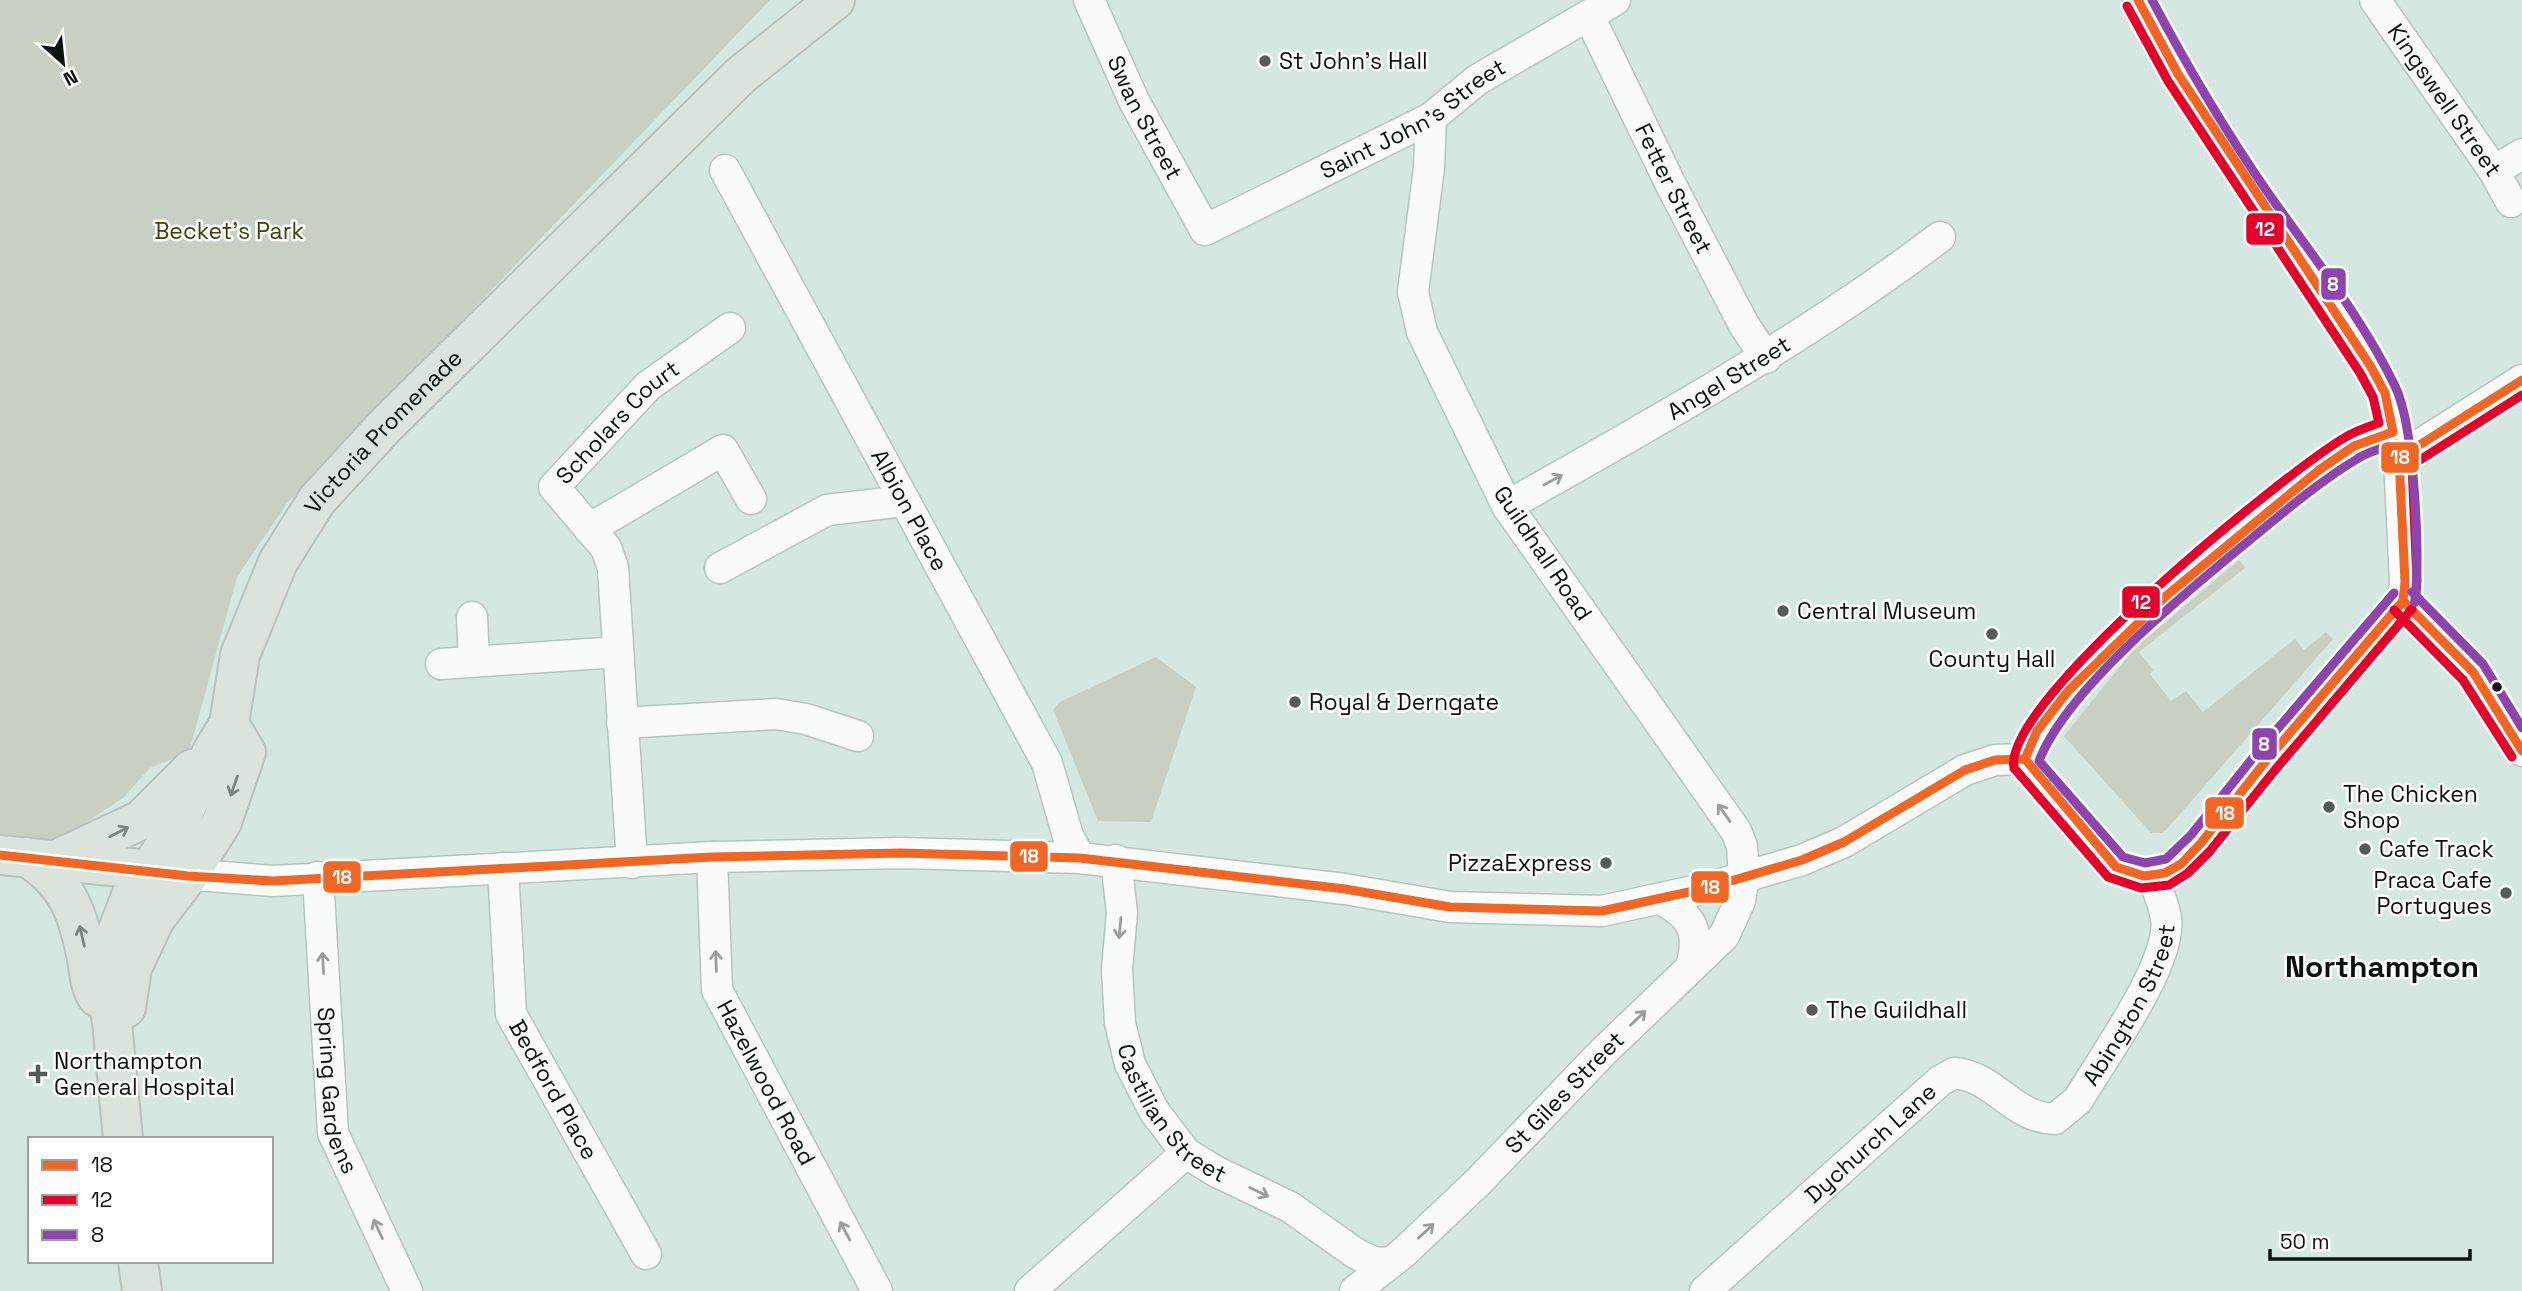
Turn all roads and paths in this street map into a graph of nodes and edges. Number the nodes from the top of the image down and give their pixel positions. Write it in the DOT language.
graph roads {
  1 [pos="802,0"];
  2 [pos="835,0"];
  3 [pos="1090,0"];
  4 [pos="1615,0"];
  5 [pos="2138,0"];
  6 [pos="2375,0"];
  7 [pos="1589,16"];
  8 [pos="741,75"];
  9 [pos="1431,118"];
  10 [pos="2522,153"];
  11 [pos="724,170"];
  12 [pos="2494,171"];
  13 [pos="2511,202"];
  14 [pos="1205,230"];
  15 [pos="1940,237"];
  16 [pos="730,328"];
  17 [pos="1766,358"];
  18 [pos="2522,380"];
  19 [pos="2396,445"];
  20 [pos="751,499"];
  21 [pos="904,501"];
  22 [pos="1507,506"];
  23 [pos="589,529"];
  24 [pos="720,568"];
  25 [pos="2403,601"];
  26 [pos="472,617"];
  27 [pos="618,652"];
  28 [pos="474,661"];
  29 [pos="441,664"];
  30 [pos="622,723"];
  31 [pos="858,736"];
  32 [pos="221,738"];
  33 [pos="2522,751"];
  34 [pos="2024,761"];
  35 [pos="28,857"];
  36 [pos="712,857"];
  37 [pos="1080,858"];
  38 [pos="1116,860"];
  39 [pos="632,863"];
  40 [pos="503,869"];
  41 [pos="151,870"];
  42 [pos="188,876"];
  43 [pos="1744,876"];
  44 [pos="318,877"];
  45 [pos="2153,877"];
  46 [pos="1661,899"];
  47 [pos="1691,967"];
  48 [pos="112,1022"];
  49 [pos="2055,1119"];
  50 [pos="123,1137"];
  51 [pos="1186,1153"];
  52 [pos="646,1254"];
  53 [pos="138,1263"];
  54 [pos="1388,1263"];
  55 [pos="142,1291"];
  56 [pos="407,1291"];
  57 [pos="877,1291"];
  58 [pos="1030,1291"];
  59 [pos="1355,1291"];
  60 [pos="1705,1291"];
  1 -- 8 [label="main road, Victoria Promenade"];
  2 -- 8 [label="main road, Victoria Promenade"];
  3 -- 14 [label="street, Swan Street"];
  4 -- 7 [label="street, Saint John's Street"];
  5 -- 19 [label="street"];
  6 -- 12 [label="street, Kingswell Street"];
  7 -- 9 [label="street, Saint John's Street"];
  7 -- 17 [label="street, Fetter Street"];
  8 -- 32 [label="main road, Victoria Promenade"];
  9 -- 14 [label="street, Saint John's Street"];
  9 -- 22 [label="street, Guildhall Road"];
  10 -- 12 [label="street"];
  11 -- 21 [label="street, Albion Place"];
  12 -- 13 [label="street, Kingswell Street"];
  15 -- 17 [label="street, Angel Street"];
  16 -- 23 [label="street, Scholars Court"];
  22 -- 17 [label="street, Angel Street, one-way"];
  18 -- 19 [label="street"];
  19 -- 25 [label="street"];
  19 -- 34 [label="street"];
  20 -- 23 [label="street"];
  21 -- 24 [label="street"];
  21 -- 37 [label="street, Albion Place"];
  43 -- 22 [label="street, Guildhall Road, one-way"];
  23 -- 27 [label="street, Scholars Court"];
  25 -- 33 [label="street"];
  25 -- 45 [label="street"];
  26 -- 28 [label="street"];
  27 -- 28 [label="street"];
  27 -- 30 [label="street, Scholars Court"];
  28 -- 29 [label="street"];
  30 -- 31 [label="street"];
  30 -- 39 [label="street, Scholars Court"];
  35 -- 32 [label="main road, one-way"];
  32 -- 41 [label="main road, Victoria Promenade"];
  32 -- 42 [label="main road, one-way"];
  34 -- 43 [label="street"];
  34 -- 45 [label="street"];
  35 -- 41 [label="main road"];
  48 -- 35 [label="main road, one-way"];
  36 -- 37 [label="street"];
  36 -- 39 [label="street"];
  57 -- 36 [label="street, Hazelwood Road, one-way"];
  37 -- 38 [label="street"];
  38 -- 46 [label="street"];
  38 -- 51 [label="street, Castilian Street, one-way"];
  39 -- 40 [label="street"];
  40 -- 44 [label="street"];
  40 -- 52 [label="street, Bedford Place"];
  41 -- 42 [label="street"];
  41 -- 48 [label="main road, Victoria Promenade"];
  42 -- 44 [label="street"];
  42 -- 48 [label="main road"];
  43 -- 46 [label="street"];
  43 -- 47 [label="street, St Giles Street"];
  56 -- 44 [label="street, Spring Gardens, one-way"];
  45 -- 49 [label="street, Abington Street"];
  46 -- 47 [label="street"];
  54 -- 47 [label="street, St Giles Street, one-way"];
  48 -- 50 [label="main road, Victoria Promenade"];
  49 -- 60 [label="street, Dychurch Lane"];
  51 -- 54 [label="street, Castilian Street, one-way"];
  51 -- 58 [label="street"];
  53 -- 55 [label="main road"];
  54 -- 59 [label="street, St Giles Street"];
}
